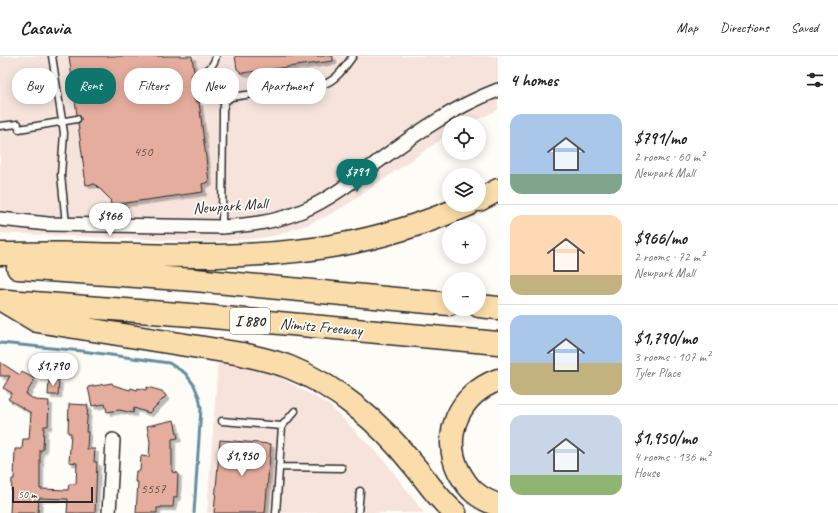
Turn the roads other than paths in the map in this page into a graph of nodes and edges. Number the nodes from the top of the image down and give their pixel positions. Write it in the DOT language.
graph roads {
  1 [pos="52,56"];
  2 [pos="216,56"];
  3 [pos="353,56"];
  4 [pos="211,68"];
  5 [pos="498,90"];
  6 [pos="239,96"];
  7 [pos="224,104"];
  8 [pos="77,119"];
  9 [pos="63,121"];
  10 [pos="0,126"];
  11 [pos="498,190"];
  12 [pos="486,196"];
  13 [pos="450,212"];
  14 [pos="0,219"];
  15 [pos="66,224"];
  16 [pos="222,227"];
  17 [pos="0,254"];
  18 [pos="0,267"];
  19 [pos="326,292"];
  20 [pos="442,294"];
  21 [pos="486,294"];
  22 [pos="498,295"];
  23 [pos="1,300"];
  24 [pos="442,303"];
  25 [pos="486,307"];
  26 [pos="498,308"];
  27 [pos="498,343"];
  28 [pos="498,380"];
  29 [pos="295,411"];
  30 [pos="222,421"];
  31 [pos="282,426"];
  32 [pos="113,440"];
  33 [pos="279,467"];
  34 [pos="342,468"];
  35 [pos="360,491"];
  36 [pos="498,505"];
  37 [pos="109,513"];
  38 [pos="276,513"];
  39 [pos="358,513"];
  40 [pos="454,513"];
  1 -- 9 [label="lane"];
  2 -- 4 [label="lane"];
  3 -- 6 [label="lane"];
  5 -- 16 [label="street, Newpark Mall"];
  7 -- 16 [label="lane"];
  8 -- 9 [label="lane"];
  9 -- 10 [label="lane"];
  9 -- 15 [label="lane"];
  11 -- 12 [label="highway"];
  13 -- 17 [label="highway"];
  14 -- 15 [label="street, Newpark Mall"];
  15 -- 16 [label="street, Newpark Mall"];
  18 -- 19 [label="highway, I 880"];
  19 -- 20 [label="highway"];
  19 -- 24 [label="highway, I 880"];
  21 -- 22 [label="highway"];
  23 -- 27 [label="highway, Nimitz Freeway / I 880"];
  23 -- 40 [label="highway"];
  25 -- 26 [label="highway"];
  28 -- 36 [label="highway"];
  29 -- 31 [label="lane"];
  30 -- 31 [label="lane"];
  31 -- 33 [label="lane"];
  32 -- 37 [label="street"];
  33 -- 34 [label="lane"];
  33 -- 38 [label="lane"];
  35 -- 39 [label="lane"];
}
